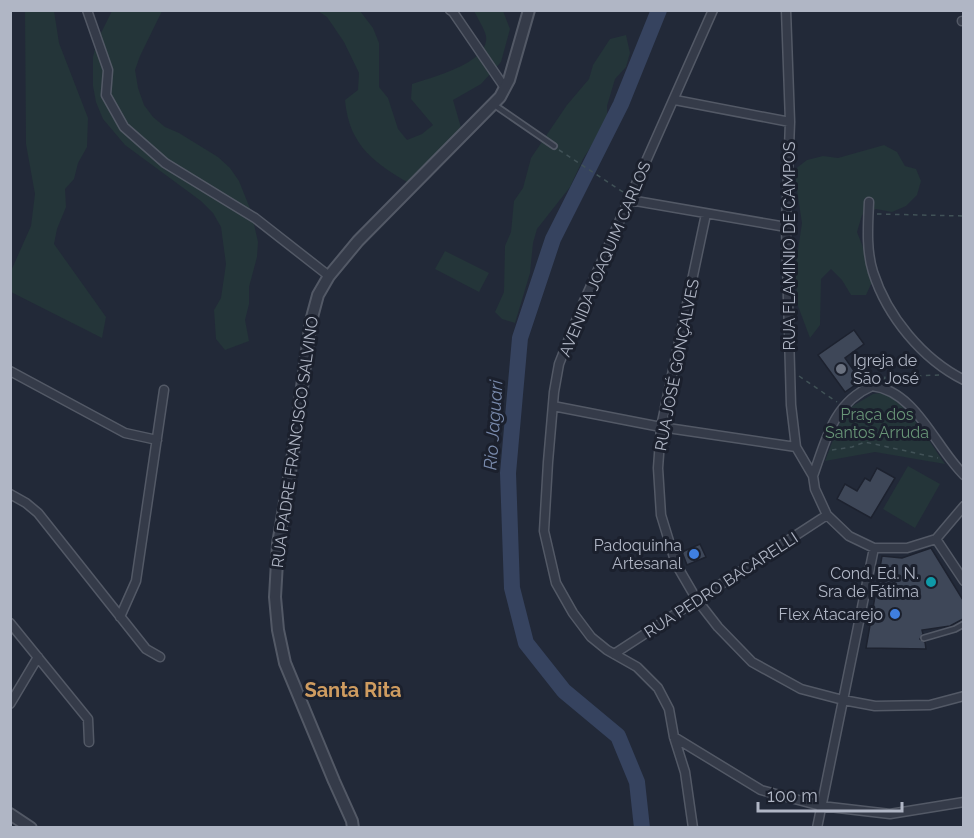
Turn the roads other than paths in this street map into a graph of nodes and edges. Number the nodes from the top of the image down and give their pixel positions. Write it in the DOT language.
graph roads {
  1 [pos="87,10"];
  2 [pos="450,10"];
  3 [pos="529,10"];
  4 [pos="713,10"];
  5 [pos="786,10"];
  6 [pos="504,88"];
  7 [pos="675,100"];
  8 [pos="493,105"];
  9 [pos="790,122"];
  10 [pos="554,146"];
  11 [pos="630,199"];
  12 [pos="868,202"];
  13 [pos="706,214"];
  14 [pos="786,226"];
  15 [pos="329,276"];
  16 [pos="10,371"];
  17 [pos="963,380"];
  18 [pos="164,390"];
  19 [pos="553,406"];
  20 [pos="661,427"];
  21 [pos="157,440"];
  22 [pos="796,447"];
  23 [pos="963,474"];
  24 [pos="813,476"];
  25 [pos="10,494"];
  26 [pos="963,506"];
  27 [pos="827,515"];
  28 [pos="936,539"];
  29 [pos="874,549"];
  30 [pos="963,581"];
  31 [pos="697,600"];
  32 [pos="120,617"];
  33 [pos="10,623"];
  34 [pos="963,624"];
  35 [pos="924,638"];
  36 [pos="614,654"];
  37 [pos="38,657"];
  38 [pos="160,657"];
  39 [pos="963,696"];
  40 [pos="843,700"];
  41 [pos="10,704"];
  42 [pos="674,737"];
  43 [pos="88,742"];
  44 [pos="963,802"];
  45 [pos="821,806"];
  46 [pos="10,814"];
  47 [pos="31,828"];
  48 [pos="353,828"];
  49 [pos="693,828"];
  50 [pos="817,828"];
  1 -- 15 [label="street"];
  2 -- 6 [label="street"];
  3 -- 6 [label="street, RUA PADRE FRANCISCO SALVINO"];
  4 -- 7 [label="street, AVENIDA JOAQUIM CARLOS"];
  5 -- 9 [label="street, RUA FLAMINIO DE CAMPOS"];
  6 -- 8 [label="street, RUA PADRE FRANCISCO SALVINO"];
  7 -- 9 [label="street"];
  7 -- 11 [label="street, AVENIDA JOAQUIM CARLOS"];
  8 -- 10 [label="lane"];
  8 -- 15 [label="street, RUA PADRE FRANCISCO SALVINO"];
  9 -- 14 [label="street, RUA FLAMINIO DE CAMPOS"];
  11 -- 13 [label="street"];
  11 -- 19 [label="street, AVENIDA JOAQUIM CARLOS"];
  12 -- 17 [label="street"];
  13 -- 14 [label="street"];
  13 -- 20 [label="street, RUA JOSÉ GONÇALVES"];
  14 -- 22 [label="street, RUA FLAMINIO DE CAMPOS"];
  15 -- 48 [label="street, RUA PADRE FRANCISCO SALVINO"];
  16 -- 21 [label="street"];
  18 -- 21 [label="street"];
  19 -- 20 [label="street"];
  19 -- 36 [label="street, AVENIDA JOAQUIM CARLOS"];
  20 -- 22 [label="street"];
  20 -- 31 [label="street, RUA JOSÉ GONÇALVES"];
  21 -- 32 [label="street"];
  22 -- 24 [label="street, RUA FLAMINIO DE CAMPOS"];
  23 -- 24 [label="street"];
  24 -- 27 [label="street, RUA FLAMINIO DE CAMPOS"];
  25 -- 32 [label="street"];
  26 -- 28 [label="street"];
  27 -- 29 [label="street, RUA FLAMINIO DE CAMPOS"];
  27 -- 31 [label="street, RUA PEDRO BACARELLI"];
  28 -- 29 [label="street"];
  28 -- 30 [label="street"];
  29 -- 40 [label="street"];
  31 -- 36 [label="street, RUA PEDRO BACARELLI"];
  31 -- 40 [label="street, RUA JOSÉ GONÇALVES"];
  32 -- 38 [label="street"];
  33 -- 37 [label="street"];
  34 -- 35 [label="lane"];
  36 -- 42 [label="street, AVENIDA JOAQUIM CARLOS"];
  37 -- 41 [label="street"];
  37 -- 43 [label="street"];
  39 -- 40 [label="street, RUA JOSÉ GONÇALVES"];
  40 -- 45 [label="street"];
  42 -- 45 [label="street"];
  42 -- 49 [label="street, AVENIDA JOAQUIM CARLOS"];
  44 -- 45 [label="street"];
  45 -- 50 [label="street"];
  46 -- 47 [label="street"];
}
